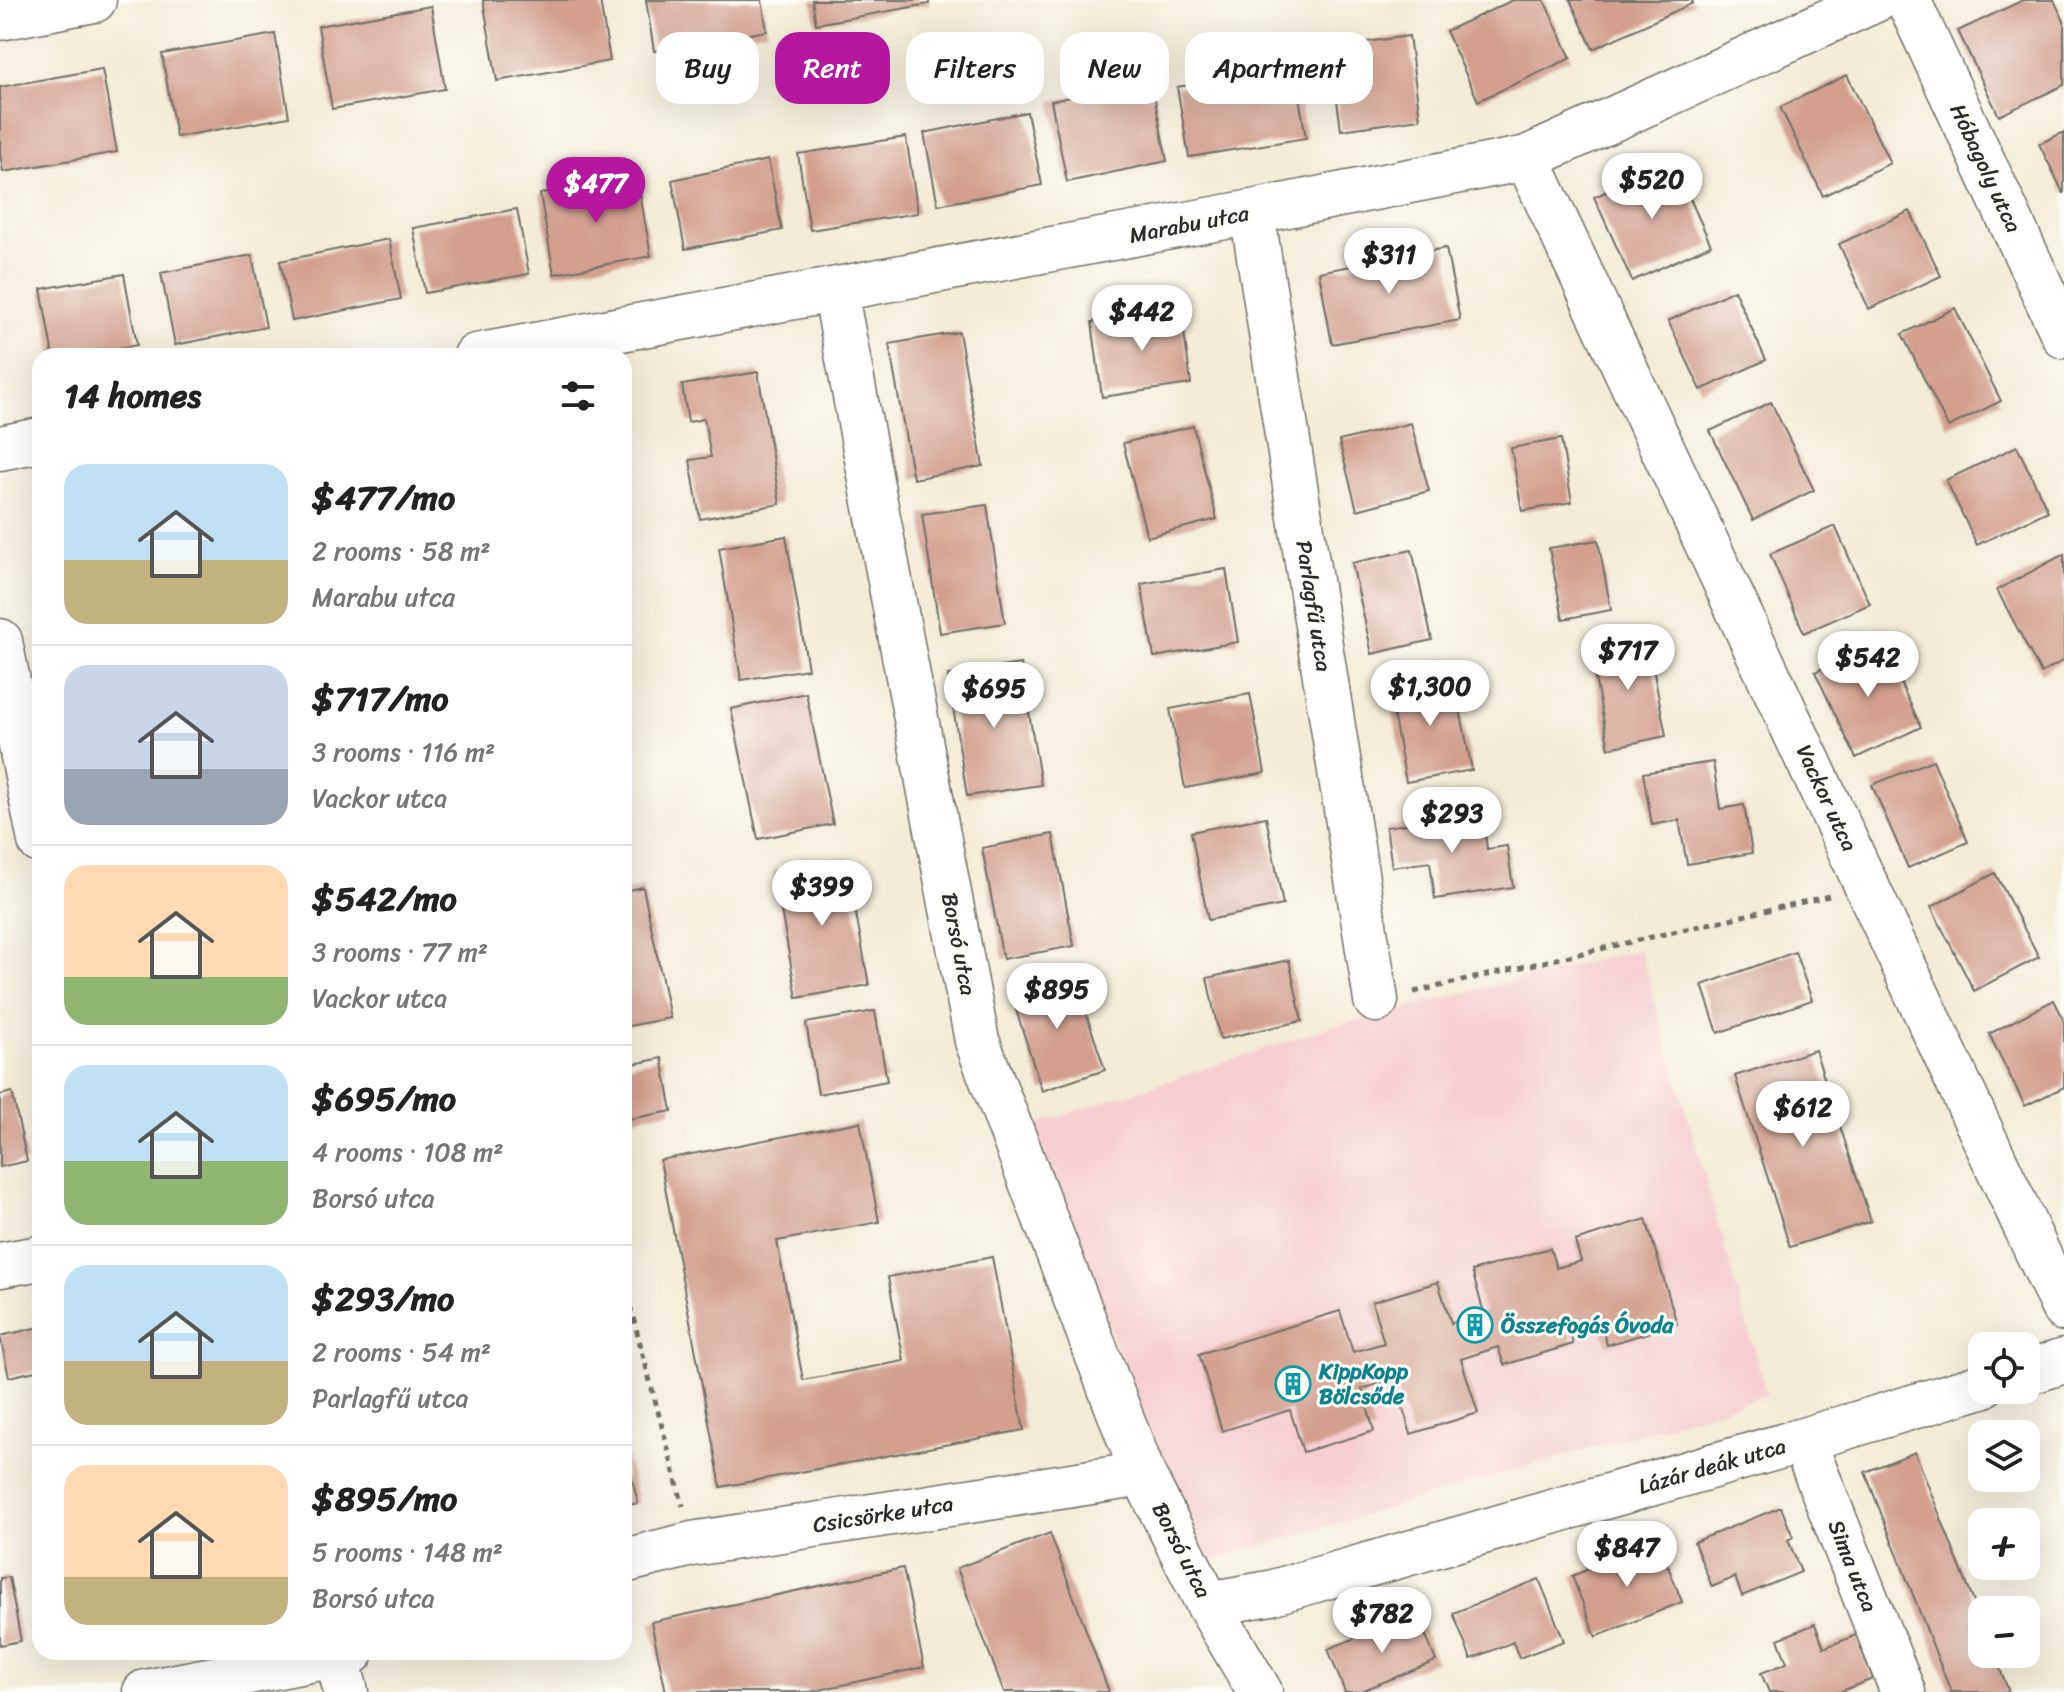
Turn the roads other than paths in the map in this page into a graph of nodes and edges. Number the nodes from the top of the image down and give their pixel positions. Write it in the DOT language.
graph roads {
  1 [pos="94,0"];
  2 [pos="1875,0"];
  3 [pos="1908,0"];
  4 [pos="0,18"];
  5 [pos="1527,158"];
  6 [pos="1252,212"];
  7 [pos="835,290"];
  8 [pos="2064,336"];
  9 [pos="520,348"];
  10 [pos="32,442"];
  11 [pos="0,448"];
  12 [pos="0,641"];
  13 [pos="32,801"];
  14 [pos="1376,1000"];
  15 [pos="32,1259"];
  16 [pos="0,1265"];
  17 [pos="2064,1309"];
  18 [pos="2064,1361"];
  19 [pos="2040,1369"];
  20 [pos="1968,1390"];
  21 [pos="1803,1440"];
  22 [pos="1143,1474"];
  23 [pos="632,1569"];
  24 [pos="1208,1604"];
  25 [pos="343,1663"];
  26 [pos="145,1692"];
  27 [pos="1260,1692"];
  28 [pos="1903,1692"];
  1 -- 4 [label="street"];
  2 -- 5 [label="street, Marabu utca"];
  3 -- 8 [label="street, Hóbagoly utca"];
  5 -- 6 [label="street, Marabu utca"];
  5 -- 17 [label="street, Vackor utca"];
  6 -- 7 [label="street, Marabu utca"];
  6 -- 14 [label="street, Parlagfű utca"];
  7 -- 9 [label="street, Marabu utca"];
  7 -- 22 [label="street, Borsó utca"];
  10 -- 11 [label="street"];
  12 -- 13 [label="street"];
  15 -- 16 [label="street"];
  18 -- 19 [label="street"];
  20 -- 21 [label="street, Lázár deák utca"];
  21 -- 24 [label="street, Lázár deák utca"];
  21 -- 28 [label="street, Sima utca"];
  22 -- 23 [label="street, Csicsörke utca"];
  22 -- 24 [label="street, Borsó utca"];
  24 -- 27 [label="street, Borsó utca"];
  25 -- 26 [label="street"];
}
